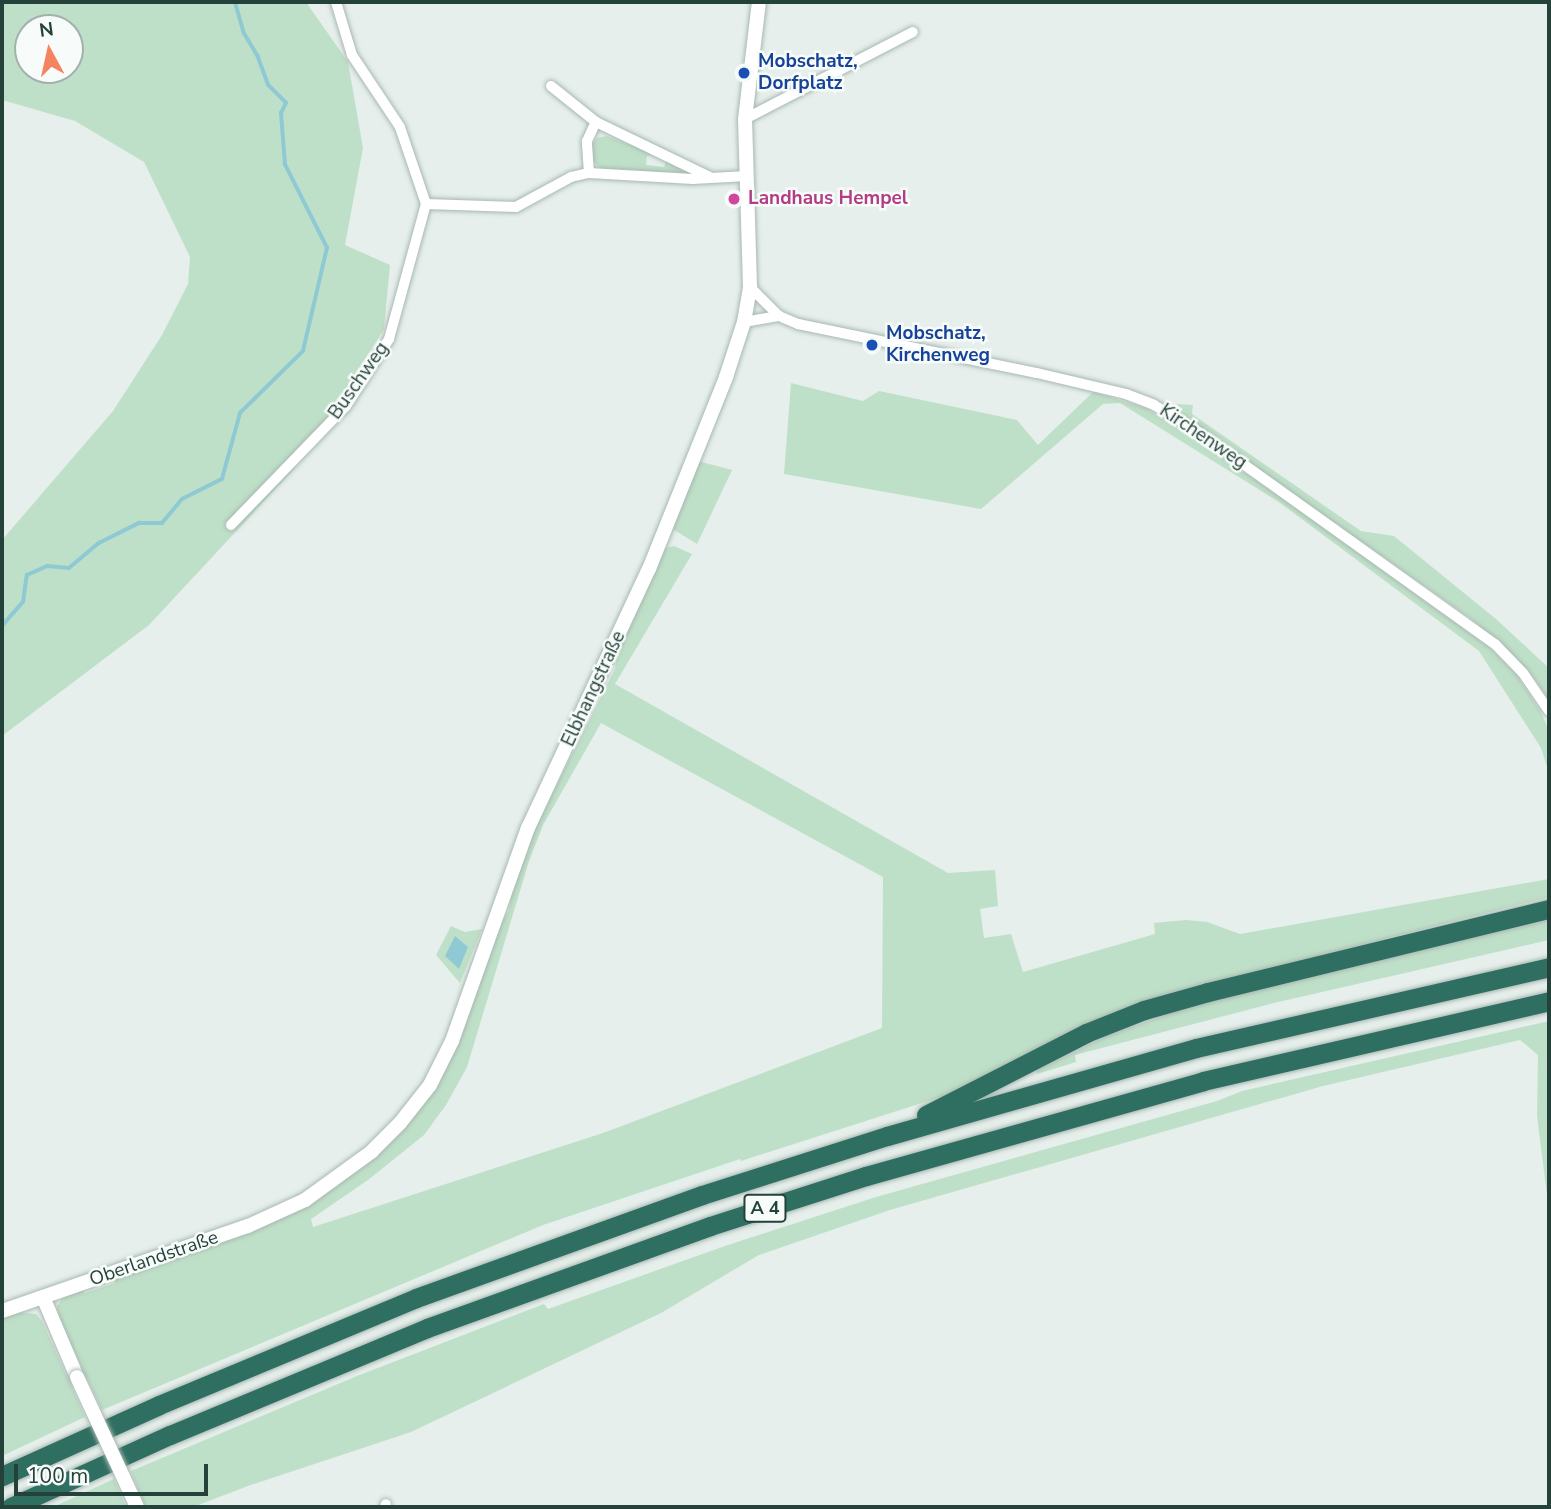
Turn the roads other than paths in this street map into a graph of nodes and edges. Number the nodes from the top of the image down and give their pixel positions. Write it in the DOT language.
graph roads {
  1 [pos="336,2"];
  2 [pos="759,2"];
  3 [pos="913,32"];
  4 [pos="551,86"];
  5 [pos="746,118"];
  6 [pos="596,122"];
  7 [pos="589,173"];
  8 [pos="747,176"];
  9 [pos="710,177"];
  10 [pos="426,204"];
  11 [pos="750,287"];
  12 [pos="779,316"];
  13 [pos="744,322"];
  14 [pos="231,524"];
  15 [pos="1549,711"];
  16 [pos="1549,909"];
  17 [pos="1549,967"];
  18 [pos="1549,1001"];
  19 [pos="887,1136"];
  20 [pos="305,1200"];
  21 [pos="43,1297"];
  22 [pos="2,1311"];
  23 [pos="2,1476"];
  24 [pos="11,1507"];
  25 [pos="137,1507"];
  1 -- 10 [label="street"];
  2 -- 5 [label="street, Elbhangstraße"];
  3 -- 5 [label="street"];
  4 -- 6 [label="street"];
  5 -- 8 [label="street, Elbhangstraße"];
  6 -- 7 [label="street"];
  6 -- 9 [label="street"];
  7 -- 9 [label="street"];
  7 -- 10 [label="street"];
  8 -- 9 [label="street"];
  8 -- 11 [label="street, Elbhangstraße"];
  10 -- 14 [label="street, Buschweg"];
  11 -- 12 [label="street, Kirchenweg"];
  11 -- 13 [label="street, Elbhangstraße"];
  12 -- 13 [label="street, Kirchenweg"];
  12 -- 15 [label="street, Kirchenweg"];
  13 -- 20 [label="street, Elbhangstraße"];
  16 -- 19 [label="highway"];
  17 -- 19 [label="highway, A 4"];
  18 -- 24 [label="highway, A 4"];
  19 -- 23 [label="highway, A 4"];
  20 -- 21 [label="street, Oberlandstraße"];
  21 -- 22 [label="street, Oberlandstraße"];
  21 -- 25 [label="street, bridge"];
}
